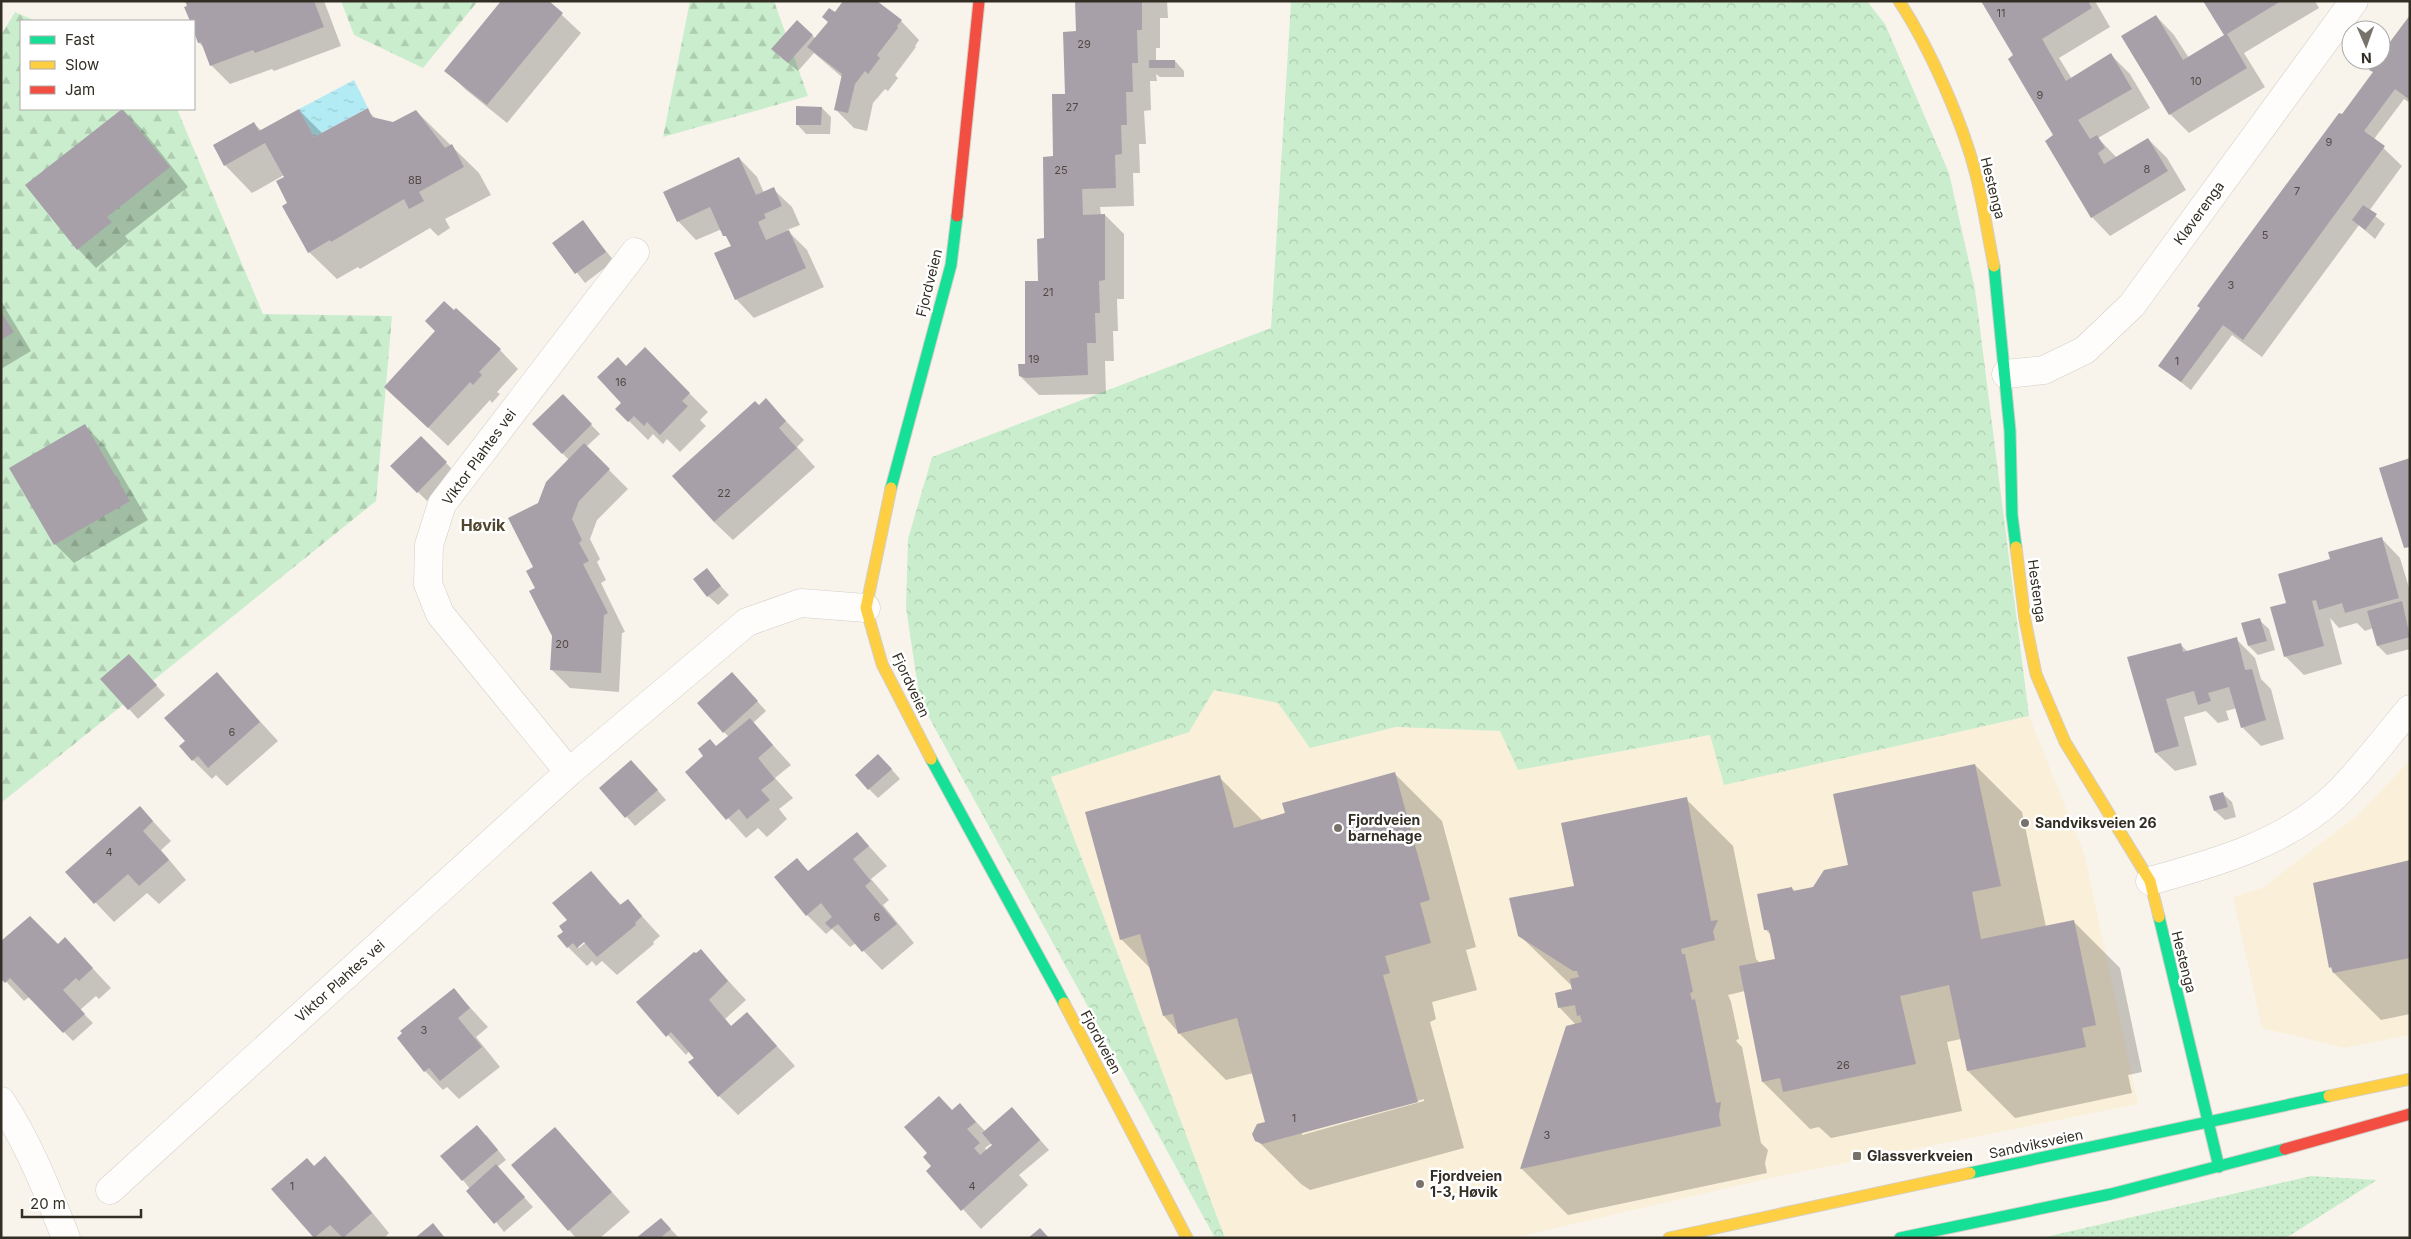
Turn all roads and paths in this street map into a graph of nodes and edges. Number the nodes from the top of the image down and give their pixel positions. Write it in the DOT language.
graph roads {
  1 [pos="979,1"];
  2 [pos="1899,1"];
  3 [pos="2354,1"];
  4 [pos="635,252"];
  5 [pos="2006,374"];
  6 [pos="866,608"];
  7 [pos="2410,709"];
  8 [pos="569,772"];
  9 [pos="2150,881"];
  10 [pos="2410,1080"];
  11 [pos="1,1100"];
  12 [pos="2410,1114"];
  13 [pos="2208,1124"];
  14 [pos="2219,1167"];
  15 [pos="110,1190"];
  16 [pos="66,1238"];
  17 [pos="1187,1238"];
  18 [pos="1669,1238"];
  19 [pos="1900,1238"];
  1 -- 6 [label="street, Fjordveien"];
  2 -- 5 [label="street, Hestenga"];
  3 -- 5 [label="street, Kløverenga"];
  4 -- 8 [label="street, Viktor Plahtes vei"];
  5 -- 9 [label="street, Hestenga"];
  6 -- 8 [label="street, Viktor Plahtes vei"];
  6 -- 17 [label="street, Fjordveien"];
  7 -- 9 [label="street"];
  8 -- 15 [label="street, Viktor Plahtes vei"];
  9 -- 13 [label="street, Hestenga"];
  10 -- 13 [label="street, Sandviksveien"];
  11 -- 16 [label="street"];
  12 -- 14 [label="street"];
  13 -- 14 [label="street, Hestenga"];
  13 -- 18 [label="street, Sandviksveien"];
  14 -- 19 [label="street"];
}
